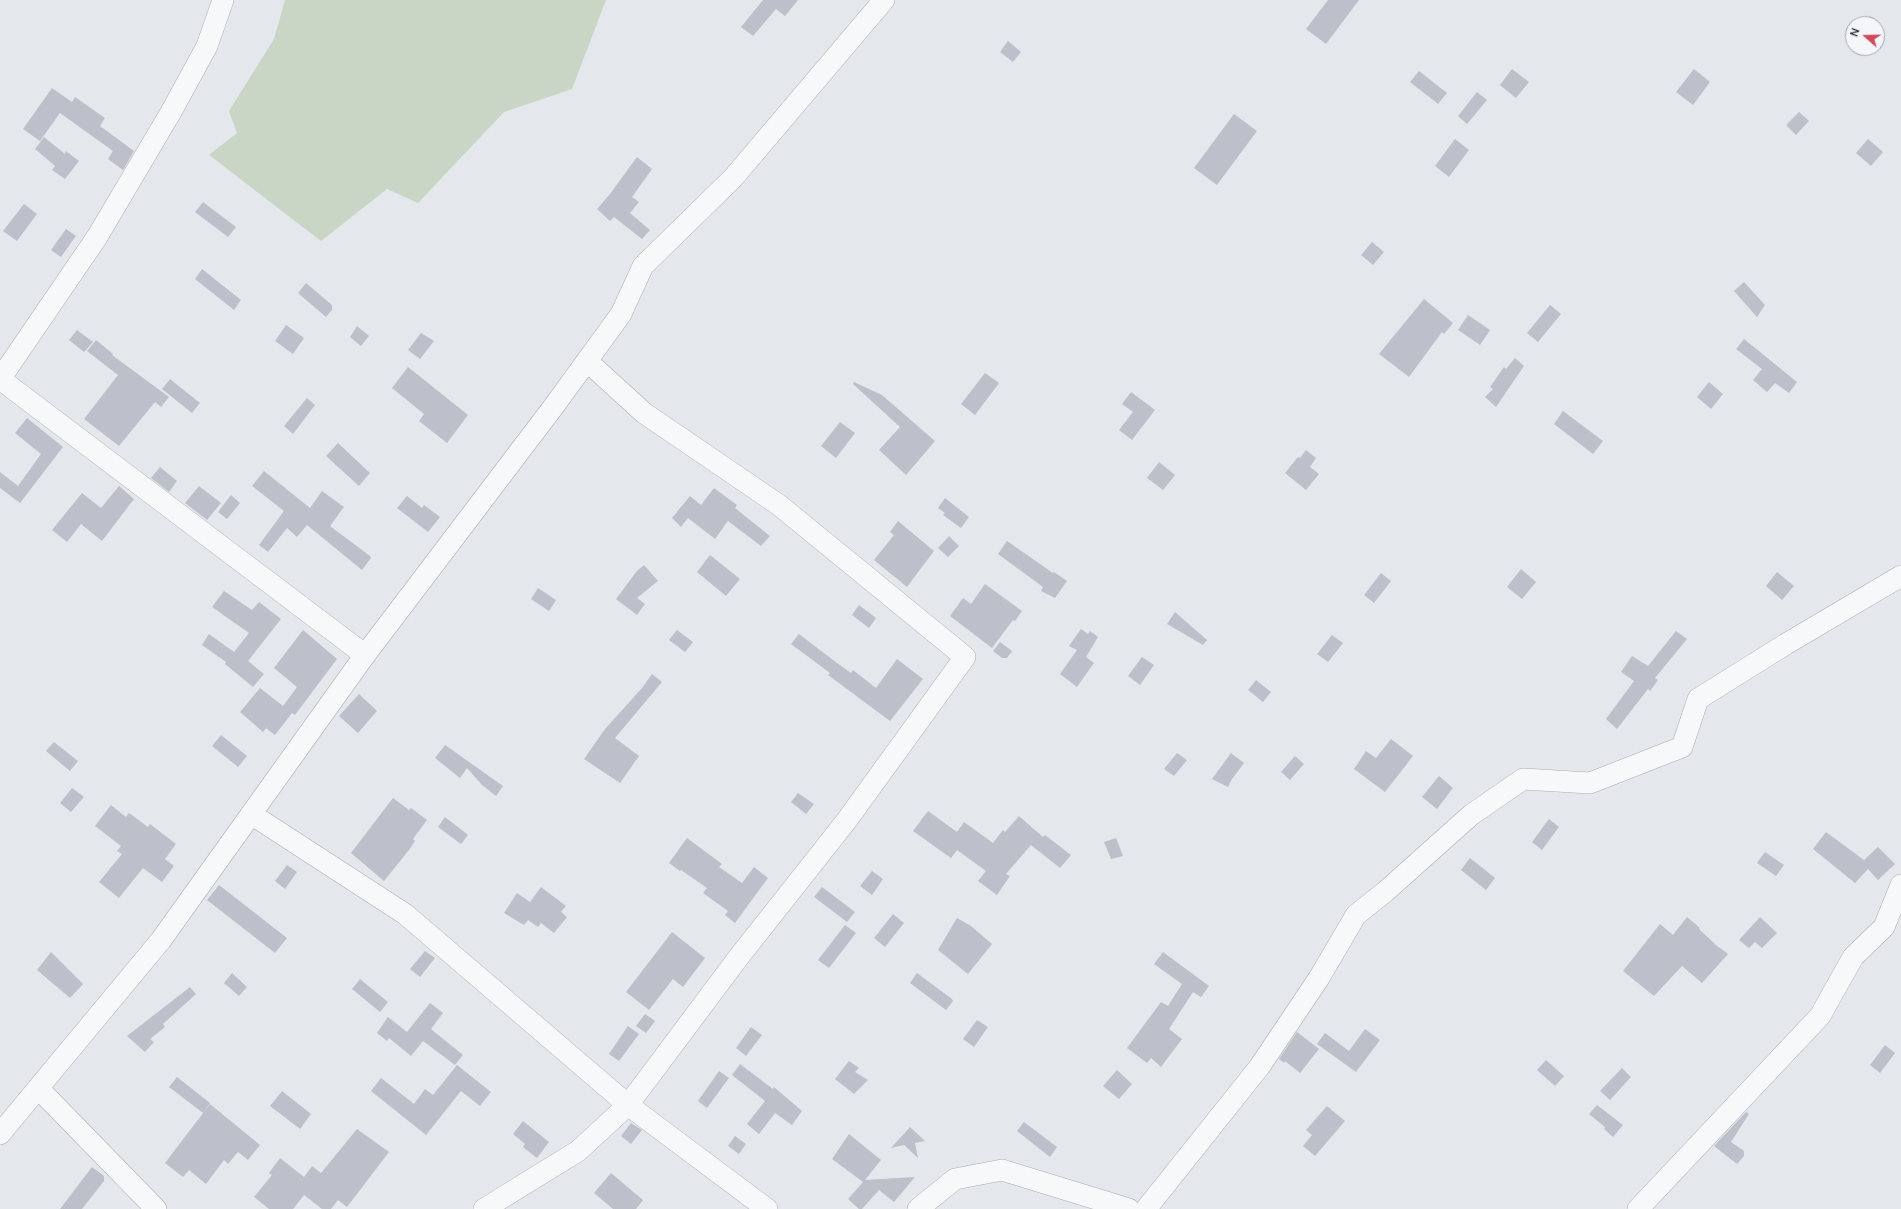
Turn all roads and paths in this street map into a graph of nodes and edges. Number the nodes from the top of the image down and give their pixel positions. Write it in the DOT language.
graph roads {
  1 [pos="223,0"];
  2 [pos="884,0"];
  3 [pos="587,361"];
  4 [pos="0,379"];
  5 [pos="1901,576"];
  6 [pos="365,654"];
  7 [pos="251,814"];
  8 [pos="1901,885"];
  9 [pos="38,1088"];
  10 [pos="628,1105"];
  11 [pos="0,1134"];
  12 [pos="156,1209"];
  13 [pos="484,1209"];
  14 [pos="767,1209"];
  15 [pos="918,1209"];
  16 [pos="1129,1209"];
  17 [pos="1146,1209"];
  18 [pos="1638,1209"];
  1 -- 4 [label="street"];
  2 -- 3 [label="street"];
  3 -- 6 [label="street"];
  3 -- 10 [label="street"];
  4 -- 6 [label="street"];
  5 -- 17 [label="street"];
  6 -- 7 [label="street"];
  7 -- 9 [label="street"];
  7 -- 10 [label="street"];
  8 -- 18 [label="street"];
  9 -- 11 [label="street"];
  9 -- 12 [label="street"];
  10 -- 13 [label="street"];
  10 -- 14 [label="street"];
  15 -- 16 [label="street"];
}
